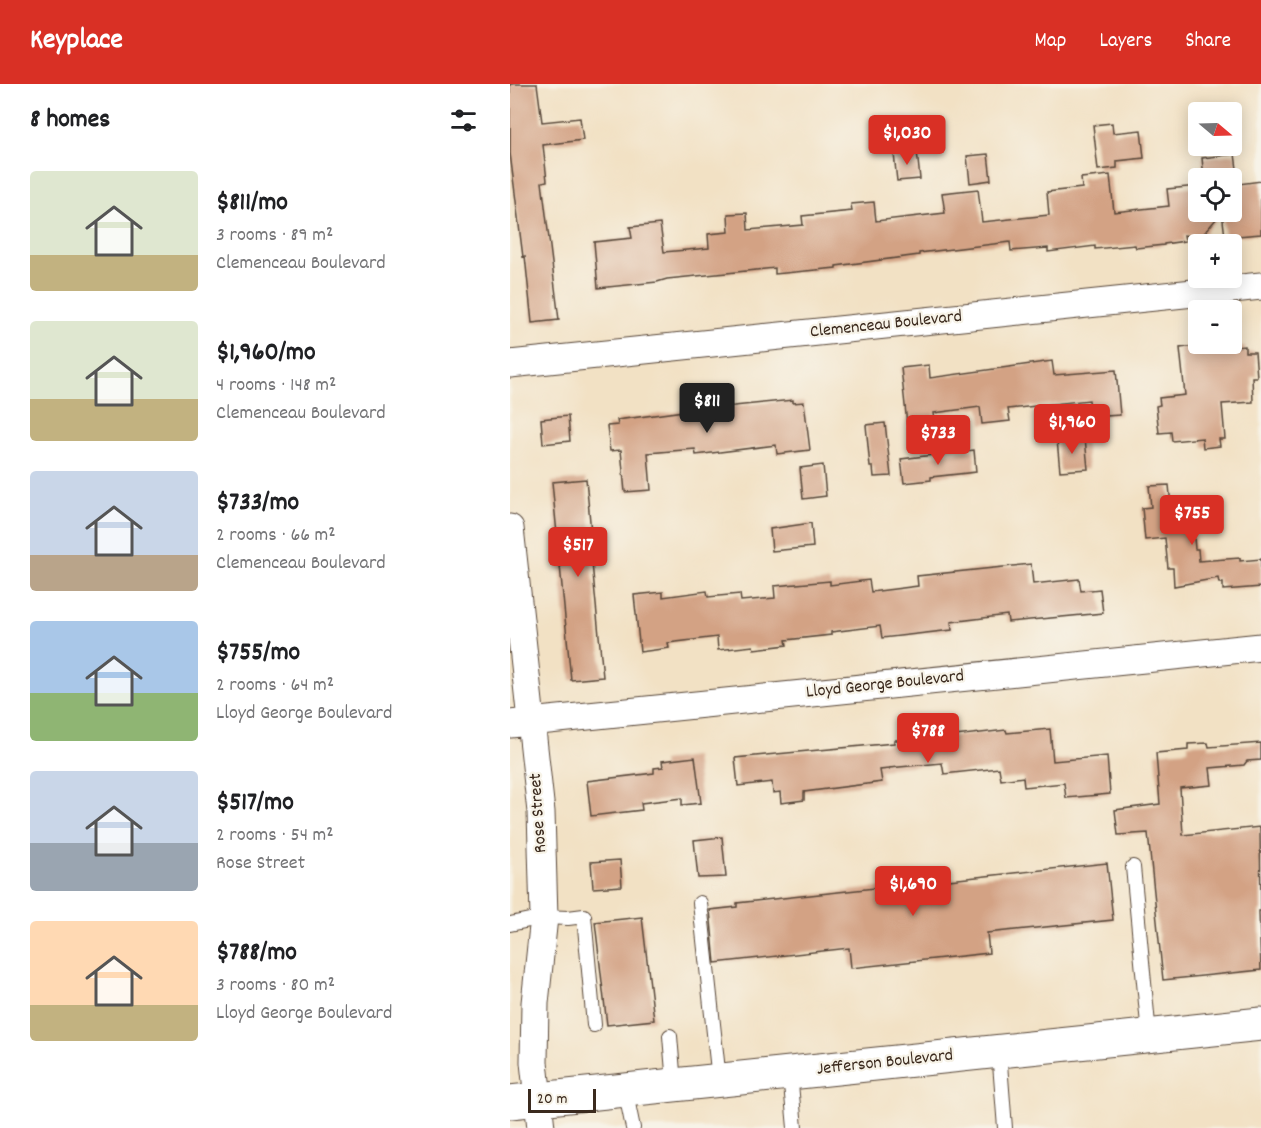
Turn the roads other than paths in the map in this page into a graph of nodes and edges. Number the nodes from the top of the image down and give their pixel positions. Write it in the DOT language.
graph roads {
  1 [pos="1261,286"];
  2 [pos="510,363"];
  3 [pos="510,528"];
  4 [pos="1261,647"];
  5 [pos="521,722"];
  6 [pos="1133,867"];
  7 [pos="700,903"];
  8 [pos="544,917"];
  9 [pos="510,924"];
  10 [pos="1261,1024"];
  11 [pos="594,1025"];
  12 [pos="1149,1035"];
  13 [pos="670,1036"];
  14 [pos="999,1051"];
  15 [pos="790,1073"];
  16 [pos="719,1080"];
  17 [pos="674,1084"];
  18 [pos="624,1089"];
  19 [pos="530,1109"];
  20 [pos="633,1128"];
  21 [pos="795,1128"];
  22 [pos="1005,1128"];
  1 -- 2 [label="street, Clemenceau Boulevard"];
  3 -- 5 [label="street, Rose Street"];
  4 -- 5 [label="street, Lloyd George Boulevard"];
  5 -- 8 [label="street, Rose Street"];
  6 -- 12 [label="lane"];
  7 -- 16 [label="lane"];
  8 -- 9 [label="lane"];
  8 -- 11 [label="lane"];
  8 -- 19 [label="street, Rose Street"];
  10 -- 12 [label="street, Jefferson Boulevard"];
  12 -- 14 [label="street, Jefferson Boulevard"];
  13 -- 17 [label="lane"];
  14 -- 15 [label="street, Jefferson Boulevard"];
  14 -- 22 [label="lane"];
  15 -- 16 [label="street, Jefferson Boulevard"];
  15 -- 21 [label="lane"];
  16 -- 17 [label="street, Jefferson Boulevard"];
  17 -- 18 [label="street, Jefferson Boulevard"];
  18 -- 19 [label="street, Jefferson Boulevard"];
  18 -- 20 [label="lane"];
}
